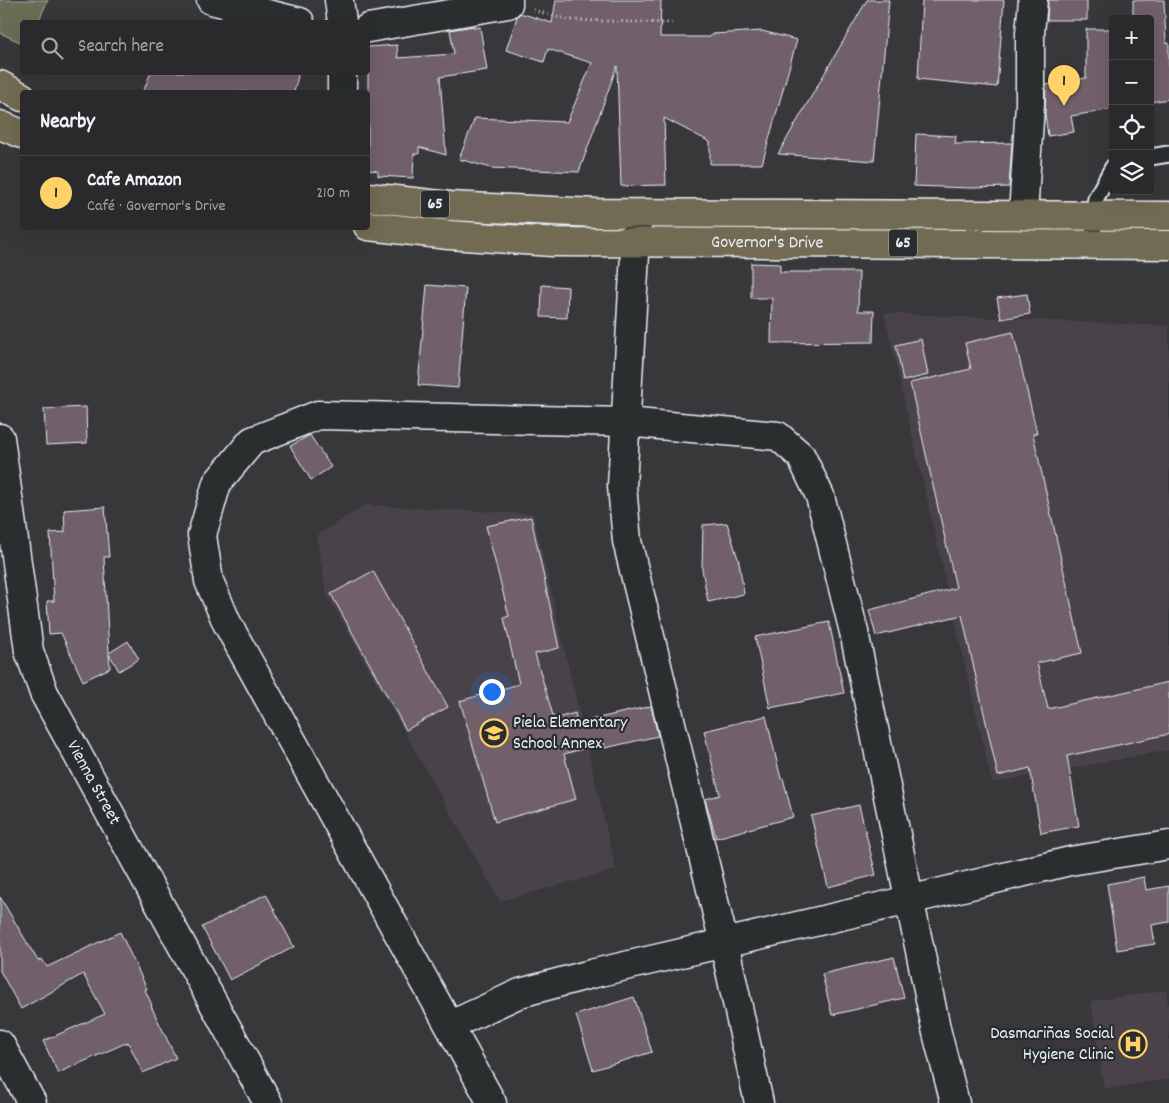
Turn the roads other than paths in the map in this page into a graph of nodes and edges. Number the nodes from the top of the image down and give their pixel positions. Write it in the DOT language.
graph roads {
  1 [pos="211,0"];
  2 [pos="339,0"];
  3 [pos="1033,0"];
  4 [pos="508,2"];
  5 [pos="292,20"];
  6 [pos="342,20"];
  7 [pos="370,28"];
  8 [pos="342,75"];
  9 [pos="0,85"];
  10 [pos="342,90"];
  11 [pos="20,96"];
  12 [pos="0,125"];
  13 [pos="20,133"];
  14 [pos="1169,154"];
  15 [pos="1154,156"];
  16 [pos="1109,174"];
  17 [pos="370,197"];
  18 [pos="637,214"];
  19 [pos="903,215"];
  20 [pos="1024,215"];
  21 [pos="1093,216"];
  22 [pos="1169,216"];
  23 [pos="370,226"];
  24 [pos="636,242"];
  25 [pos="903,243"];
  26 [pos="1094,244"];
  27 [pos="1169,245"];
  28 [pos="626,422"];
  29 [pos="0,438"];
  30 [pos="1169,846"];
  31 [pos="909,900"];
  32 [pos="724,943"];
  33 [pos="451,1025"];
  34 [pos="0,1044"];
  35 [pos="32,1103"];
  36 [pos="268,1103"];
  37 [pos="492,1103"];
  38 [pos="759,1103"];
  39 [pos="955,1103"];
  1 -- 5 [label="street"];
  2 -- 6 [label="street"];
  3 -- 20 [label="street"];
  4 -- 7 [label="street"];
  8 -- 10 [label="street"];
  9 -- 11 [label="highway"];
  12 -- 13 [label="highway"];
  14 -- 15 [label="lane"];
  16 -- 21 [label="lane"];
  17 -- 18 [label="highway, Governor's Drive / 65"];
  18 -- 19 [label="highway, Governor's Drive / 65"];
  18 -- 24 [label="street"];
  19 -- 20 [label="highway, Governor's Drive / 65"];
  19 -- 25 [label="highway"];
  20 -- 21 [label="highway, Governor's Drive / 65"];
  21 -- 22 [label="highway, Governor's Drive / 65"];
  21 -- 26 [label="lane"];
  23 -- 24 [label="highway, Governor's Drive / 65"];
  24 -- 25 [label="highway, Governor's Drive / 65"];
  24 -- 28 [label="street"];
  25 -- 26 [label="highway, Governor's Drive / 65"];
  26 -- 27 [label="highway, Governor's Drive / 65"];
  28 -- 31 [label="street"];
  28 -- 32 [label="street"];
  28 -- 33 [label="street"];
  29 -- 36 [label="street, Vienna Street"];
  30 -- 31 [label="street"];
  31 -- 32 [label="street"];
  31 -- 39 [label="street"];
  32 -- 33 [label="street"];
  32 -- 38 [label="street"];
  33 -- 37 [label="street"];
  34 -- 35 [label="street"];
}
